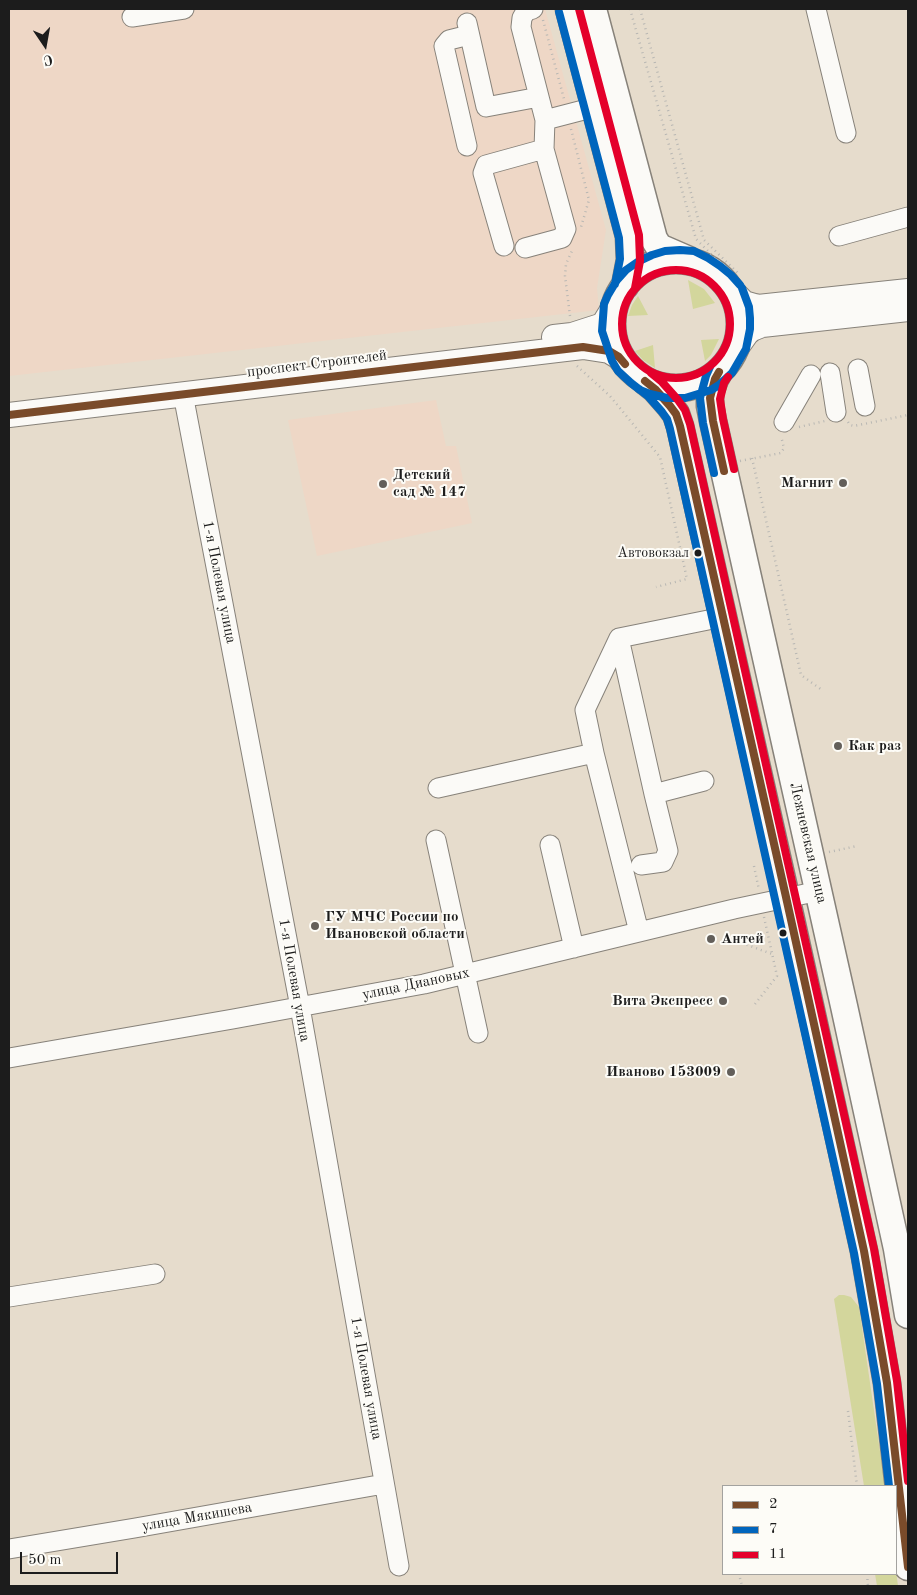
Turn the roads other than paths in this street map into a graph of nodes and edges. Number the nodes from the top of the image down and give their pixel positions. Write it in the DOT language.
graph roads {
  1 [pos="184,9"];
  2 [pos="533,9"];
  3 [pos="569,9"];
  4 [pos="593,9"];
  5 [pos="816,9"];
  6 [pos="132,17"];
  7 [pos="539,96"];
  8 [pos="595,106"];
  9 [pos="486,107"];
  10 [pos="459,113"];
  11 [pos="545,120"];
  12 [pos="846,133"];
  13 [pos="467,146"];
  14 [pos="544,149"];
  15 [pos="908,217"];
  16 [pos="839,236"];
  17 [pos="504,246"];
  18 [pos="525,248"];
  19 [pos="692,261"];
  20 [pos="737,283"];
  21 [pos="908,291"];
  22 [pos="620,296"];
  23 [pos="908,309"];
  24 [pos="726,363"];
  25 [pos="625,364"];
  26 [pos="858,369"];
  27 [pos="830,373"];
  28 [pos="811,375"];
  29 [pos="645,381"];
  30 [pos="182,387"];
  31 [pos="9,401"];
  32 [pos="865,406"];
  33 [pos="9,415"];
  34 [pos="838,417"];
  35 [pos="786,428"];
  36 [pos="723,617"];
  37 [pos="619,638"];
  38 [pos="594,753"];
  39 [pos="704,781"];
  40 [pos="438,788"];
  41 [pos="654,794"];
  42 [pos="436,840"];
  43 [pos="550,845"];
  44 [pos="641,865"];
  45 [pos="819,891"];
  46 [pos="774,900"];
  47 [pos="639,932"];
  48 [pos="574,948"];
  49 [pos="464,974"];
  50 [pos="300,1007"];
  51 [pos="478,1033"];
  52 [pos="9,1058"];
  53 [pos="864,1251"];
  54 [pos="902,1257"];
  55 [pos="155,1274"];
  56 [pos="870,1283"];
  57 [pos="9,1296"];
  58 [pos="908,1315"];
  59 [pos="384,1484"];
  60 [pos="9,1549"];
  61 [pos="399,1566"];
  62 [pos="908,1567"];
  1 -- 6 [label="street"];
  2 -- 7 [label="street"];
  3 -- 8 [label="highway"];
  4 -- 19 [label="highway"];
  5 -- 12 [label="street"];
  7 -- 9 [label="street"];
  7 -- 11 [label="street"];
  8 -- 11 [label="street"];
  8 -- 22 [label="highway"];
  9 -- 10 [label="street"];
  9 -- 10 [label="street"];
  10 -- 13 [label="street"];
  11 -- 14 [label="street"];
  14 -- 17 [label="street"];
  14 -- 18 [label="street"];
  15 -- 16 [label="street"];
  19 -- 20 [label="highway"];
  19 -- 22 [label="highway"];
  20 -- 21 [label="main road"];
  20 -- 24 [label="highway"];
  22 -- 25 [label="highway"];
  22 -- 30 [label="main road, проспект Строителей"];
  23 -- 24 [label="main road"];
  24 -- 29 [label="highway"];
  24 -- 45 [label="highway, Лежневская улица"];
  25 -- 29 [label="highway"];
  25 -- 30 [label="main road, проспект Строителей"];
  26 -- 32 [label="street"];
  27 -- 34 [label="street"];
  28 -- 35 [label="street"];
  29 -- 36 [label="highway"];
  30 -- 31 [label="main road, проспект Строителей"];
  30 -- 33 [label="main road, проспект Строителей"];
  30 -- 50 [label="street, 1-я Полевая улица"];
  36 -- 37 [label="street"];
  36 -- 46 [label="highway"];
  37 -- 38 [label="street"];
  37 -- 41 [label="street"];
  38 -- 40 [label="street"];
  38 -- 47 [label="street"];
  39 -- 41 [label="street"];
  41 -- 44 [label="street"];
  42 -- 49 [label="street"];
  43 -- 48 [label="street"];
  45 -- 46 [label="street, улица Диановых"];
  45 -- 54 [label="highway, Лежневская улица"];
  46 -- 47 [label="street, улица Диановых"];
  46 -- 53 [label="highway"];
  47 -- 48 [label="street, улица Диановых"];
  48 -- 49 [label="street, улица Диановых"];
  49 -- 50 [label="street, улица Диановых"];
  49 -- 51 [label="street"];
  50 -- 52 [label="street, улица Диановых"];
  50 -- 59 [label="street, 1-я Полевая улица"];
  53 -- 54 [label="street"];
  53 -- 56 [label="highway"];
  54 -- 56 [label="street"];
  54 -- 58 [label="highway, Лежневская улица"];
  55 -- 57 [label="street"];
  56 -- 62 [label="highway"];
  59 -- 60 [label="street, улица Мякишева"];
  59 -- 61 [label="street, 1-я Полевая улица"];
}
